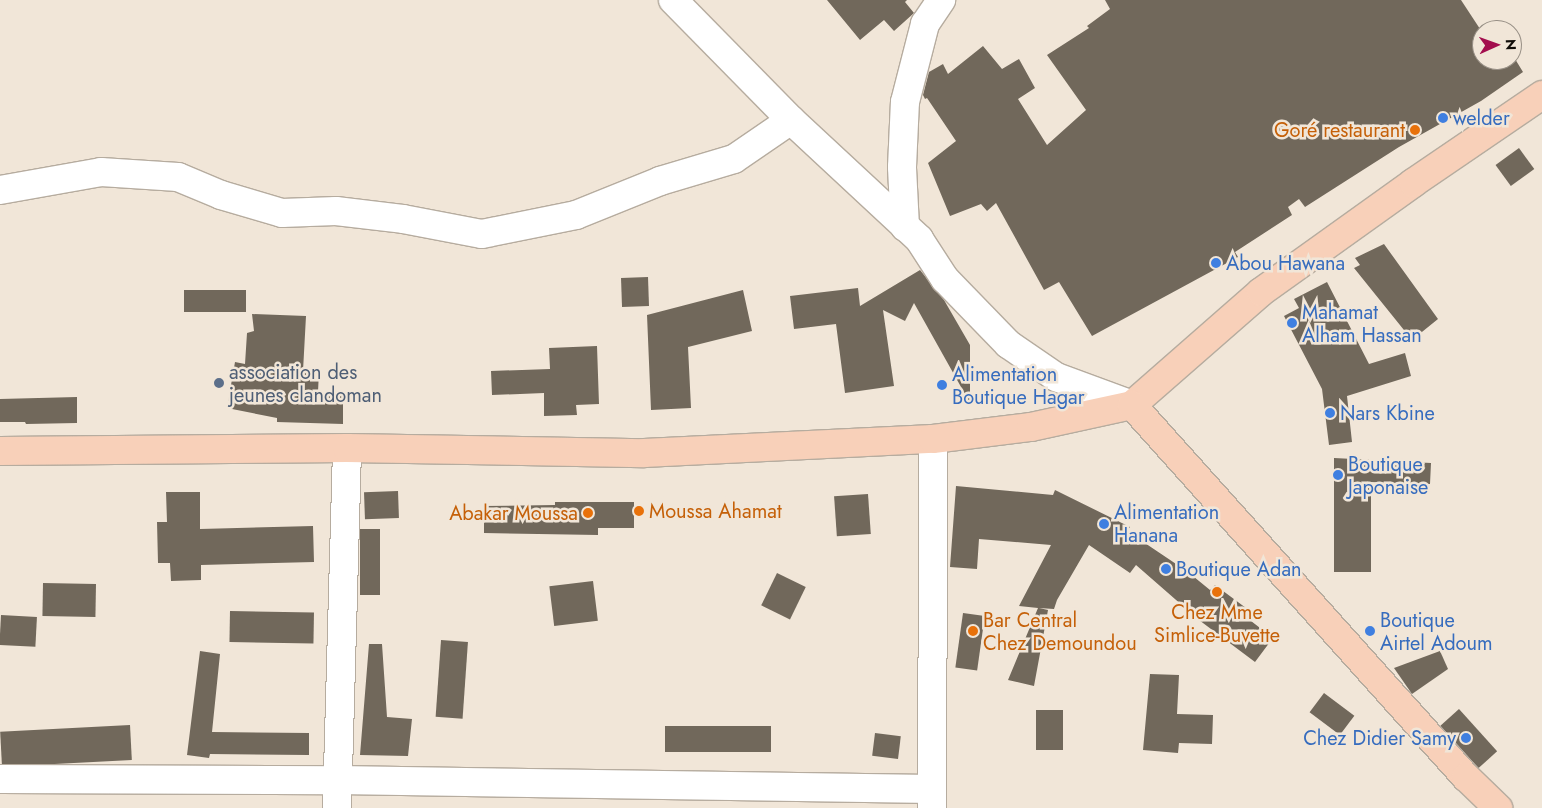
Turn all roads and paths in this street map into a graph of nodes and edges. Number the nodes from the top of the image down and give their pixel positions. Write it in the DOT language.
graph roads {
  1 [pos="673,0"];
  2 [pos="941,0"];
  3 [pos="1542,95"];
  4 [pos="790,120"];
  5 [pos="0,190"];
  6 [pos="905,227"];
  7 [pos="1132,405"];
  8 [pos="933,439"];
  9 [pos="347,448"];
  10 [pos="0,451"];
  11 [pos="0,779"];
  12 [pos="338,780"];
  13 [pos="932,798"];
  14 [pos="337,808"];
  15 [pos="1498,808"];
  1 -- 4 [label="street"];
  2 -- 6 [label="street"];
  3 -- 7 [label="main road"];
  4 -- 5 [label="street"];
  4 -- 6 [label="street"];
  6 -- 7 [label="street"];
  7 -- 8 [label="main road"];
  7 -- 15 [label="main road"];
  8 -- 9 [label="main road"];
  8 -- 13 [label="street"];
  9 -- 10 [label="main road"];
  9 -- 12 [label="street"];
  11 -- 12 [label="street"];
  12 -- 13 [label="street"];
  12 -- 14 [label="street"];
}
